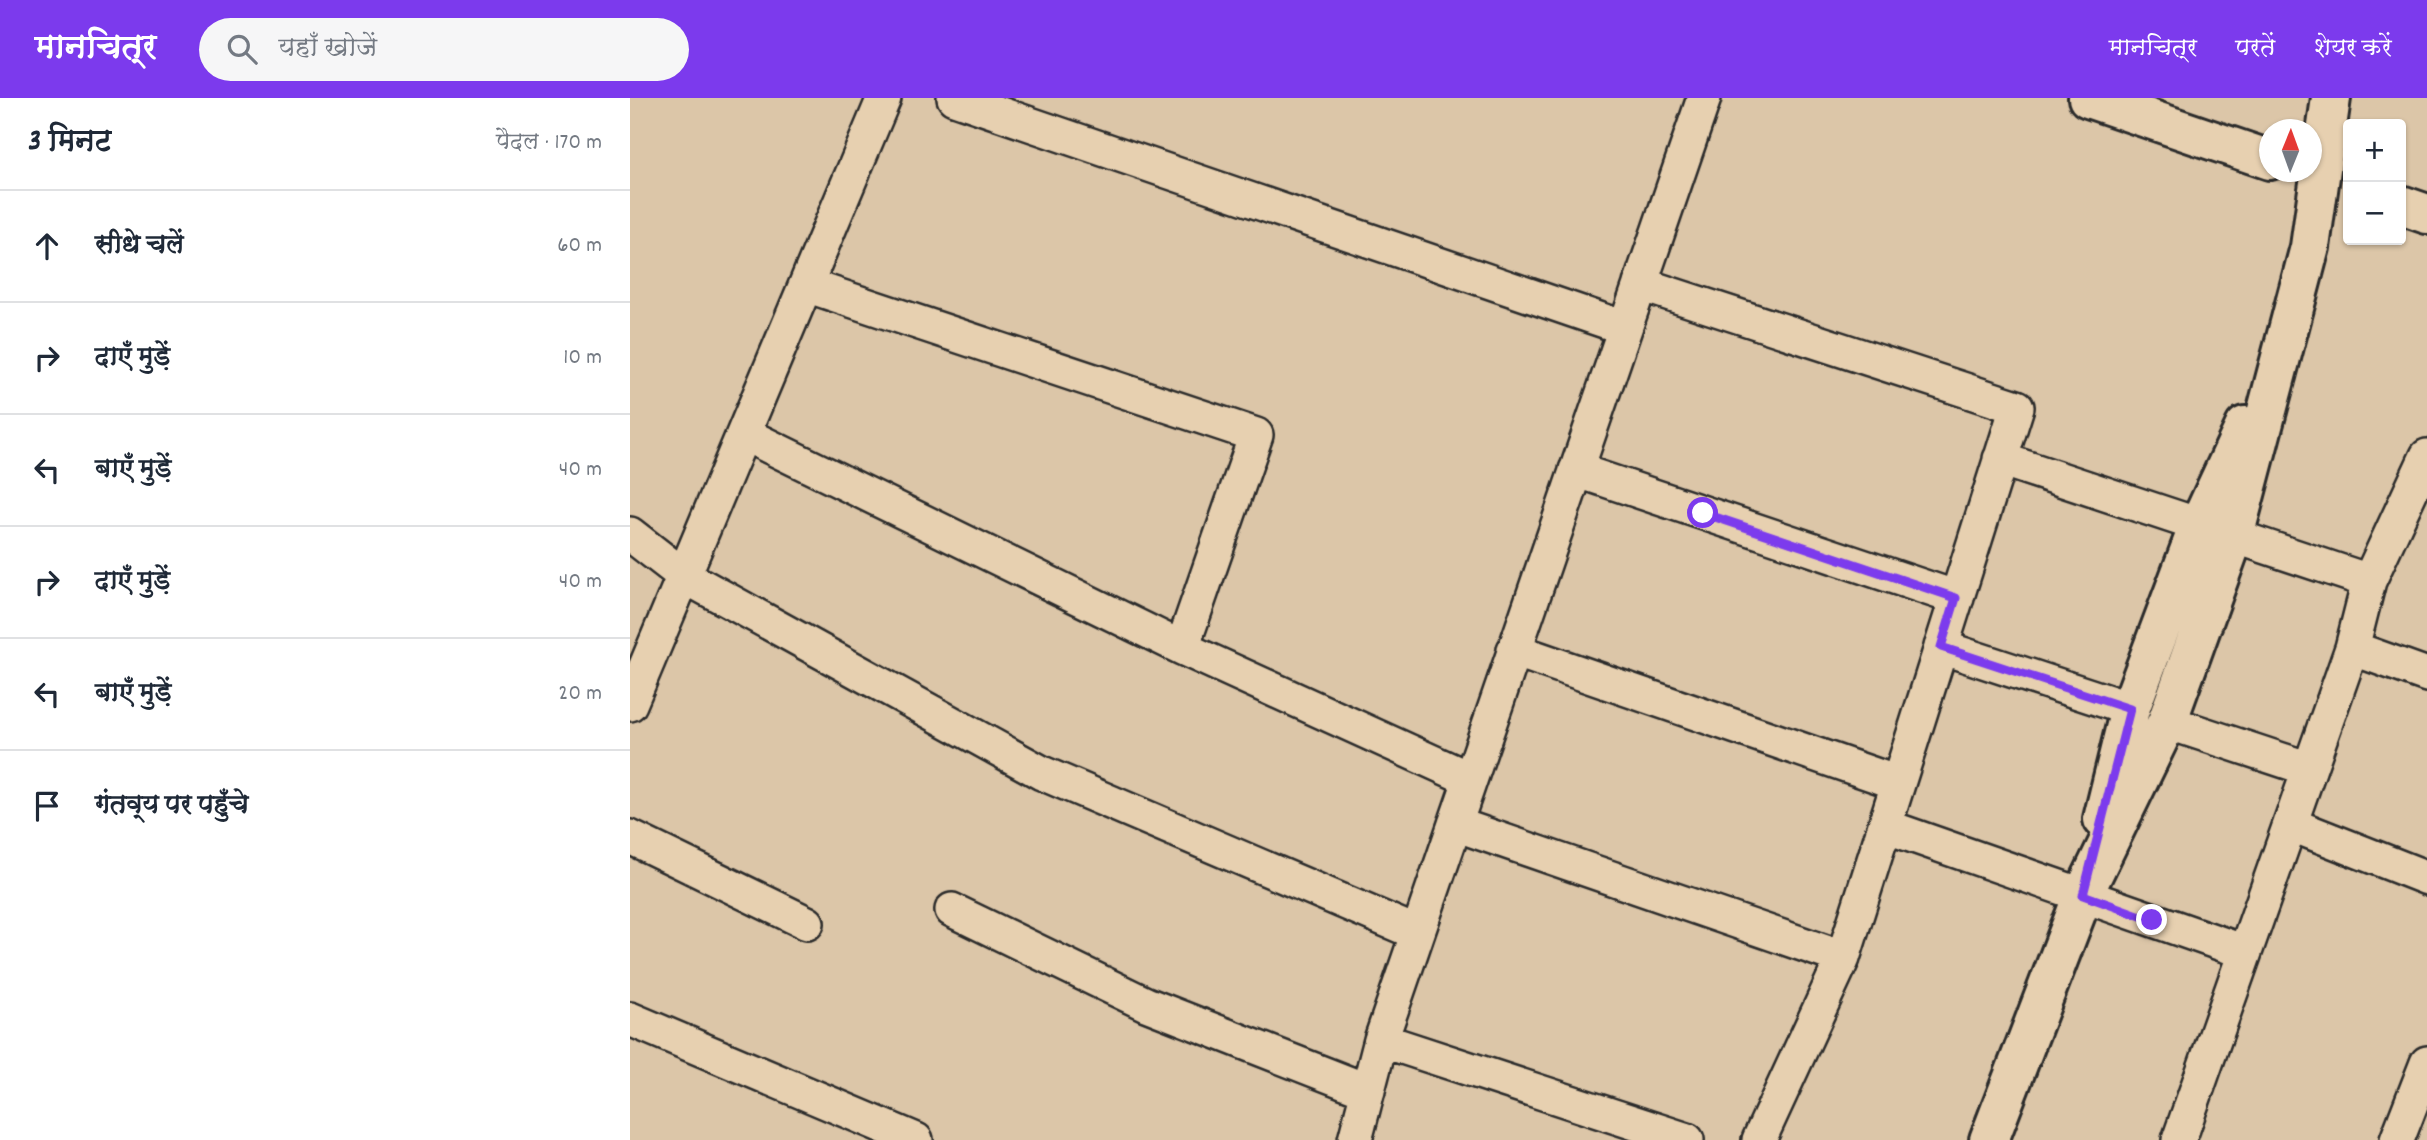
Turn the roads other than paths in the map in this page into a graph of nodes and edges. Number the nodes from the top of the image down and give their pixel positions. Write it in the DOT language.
graph roads {
  1 [pos="884,98"];
  2 [pos="954,98"];
  3 [pos="1704,98"];
  4 [pos="2088,98"];
  5 [pos="2331,98"];
  6 [pos="2259,156"];
  7 [pos="2324,178"];
  8 [pos="2406,207"];
  9 [pos="2427,214"];
  10 [pos="1640,284"];
  11 [pos="806,285"];
  12 [pos="1625,328"];
  13 [pos="744,434"];
  14 [pos="2427,456"];
  15 [pos="2000,459"];
  16 [pos="1576,470"];
  17 [pos="2217,531"];
  18 [pos="630,534"];
  19 [pos="684,576"];
  20 [pos="2369,581"];
  21 [pos="1956,598"];
  22 [pos="1941,647"];
  23 [pos="2352,648"];
  24 [pos="1182,649"];
  25 [pos="1514,650"];
  26 [pos="2427,676"];
  27 [pos="630,704"];
  28 [pos="2130,709"];
  29 [pos="2167,722"];
  30 [pos="2308,769"];
  31 [pos="1470,779"];
  32 [pos="1898,783"];
  33 [pos="1455,824"];
  34 [pos="2290,824"];
  35 [pos="1885,826"];
  36 [pos="630,837"];
  37 [pos="2427,878"];
  38 [pos="2083,895"];
  39 [pos="951,910"];
  40 [pos="807,923"];
  41 [pos="1417,933"];
  42 [pos="2245,952"];
  43 [pos="1843,958"];
  44 [pos="630,1019"];
  45 [pos="1381,1040"];
  46 [pos="2427,1063"];
  47 [pos="1368,1091"];
  48 [pos="916,1140"];
  49 [pos="1355,1140"];
  50 [pos="1688,1140"];
  51 [pos="1759,1140"];
  52 [pos="1989,1140"];
  53 [pos="2179,1140"];
  54 [pos="2397,1140"];
  1 -- 11 [label="street"];
  2 -- 12 [label="street"];
  3 -- 10 [label="street"];
  4 -- 6 [label="street"];
  5 -- 7 [label="street"];
  7 -- 17 [label="street"];
  8 -- 9 [label="street"];
  10 -- 12 [label="street"];
  10 -- 15 [label="street"];
  11 -- 13 [label="street"];
  11 -- 24 [label="street"];
  12 -- 16 [label="street"];
  13 -- 19 [label="street"];
  13 -- 24 [label="street"];
  14 -- 20 [label="street"];
  15 -- 17 [label="street"];
  15 -- 21 [label="street"];
  16 -- 21 [label="street"];
  16 -- 25 [label="street"];
  17 -- 20 [label="street"];
  17 -- 28 [label="street"];
  17 -- 29 [label="street"];
  18 -- 19 [label="street"];
  19 -- 27 [label="street"];
  19 -- 41 [label="street"];
  20 -- 23 [label="street"];
  21 -- 22 [label="street"];
  22 -- 28 [label="street"];
  22 -- 32 [label="street"];
  23 -- 26 [label="street"];
  23 -- 30 [label="street"];
  24 -- 31 [label="street"];
  25 -- 31 [label="street"];
  25 -- 32 [label="street"];
  28 -- 38 [label="street"];
  29 -- 30 [label="street"];
  29 -- 38 [label="street"];
  30 -- 34 [label="street"];
  31 -- 33 [label="street"];
  32 -- 35 [label="street"];
  33 -- 41 [label="street"];
  33 -- 43 [label="street"];
  34 -- 37 [label="street"];
  34 -- 42 [label="street"];
  35 -- 38 [label="street"];
  35 -- 43 [label="street"];
  36 -- 40 [label="street"];
  38 -- 42 [label="street"];
  38 -- 52 [label="street"];
  39 -- 47 [label="street"];
  41 -- 45 [label="street"];
  42 -- 53 [label="street"];
  43 -- 51 [label="street"];
  44 -- 48 [label="street"];
  45 -- 47 [label="street"];
  45 -- 50 [label="street"];
  46 -- 54 [label="street"];
  47 -- 49 [label="street"];
}
